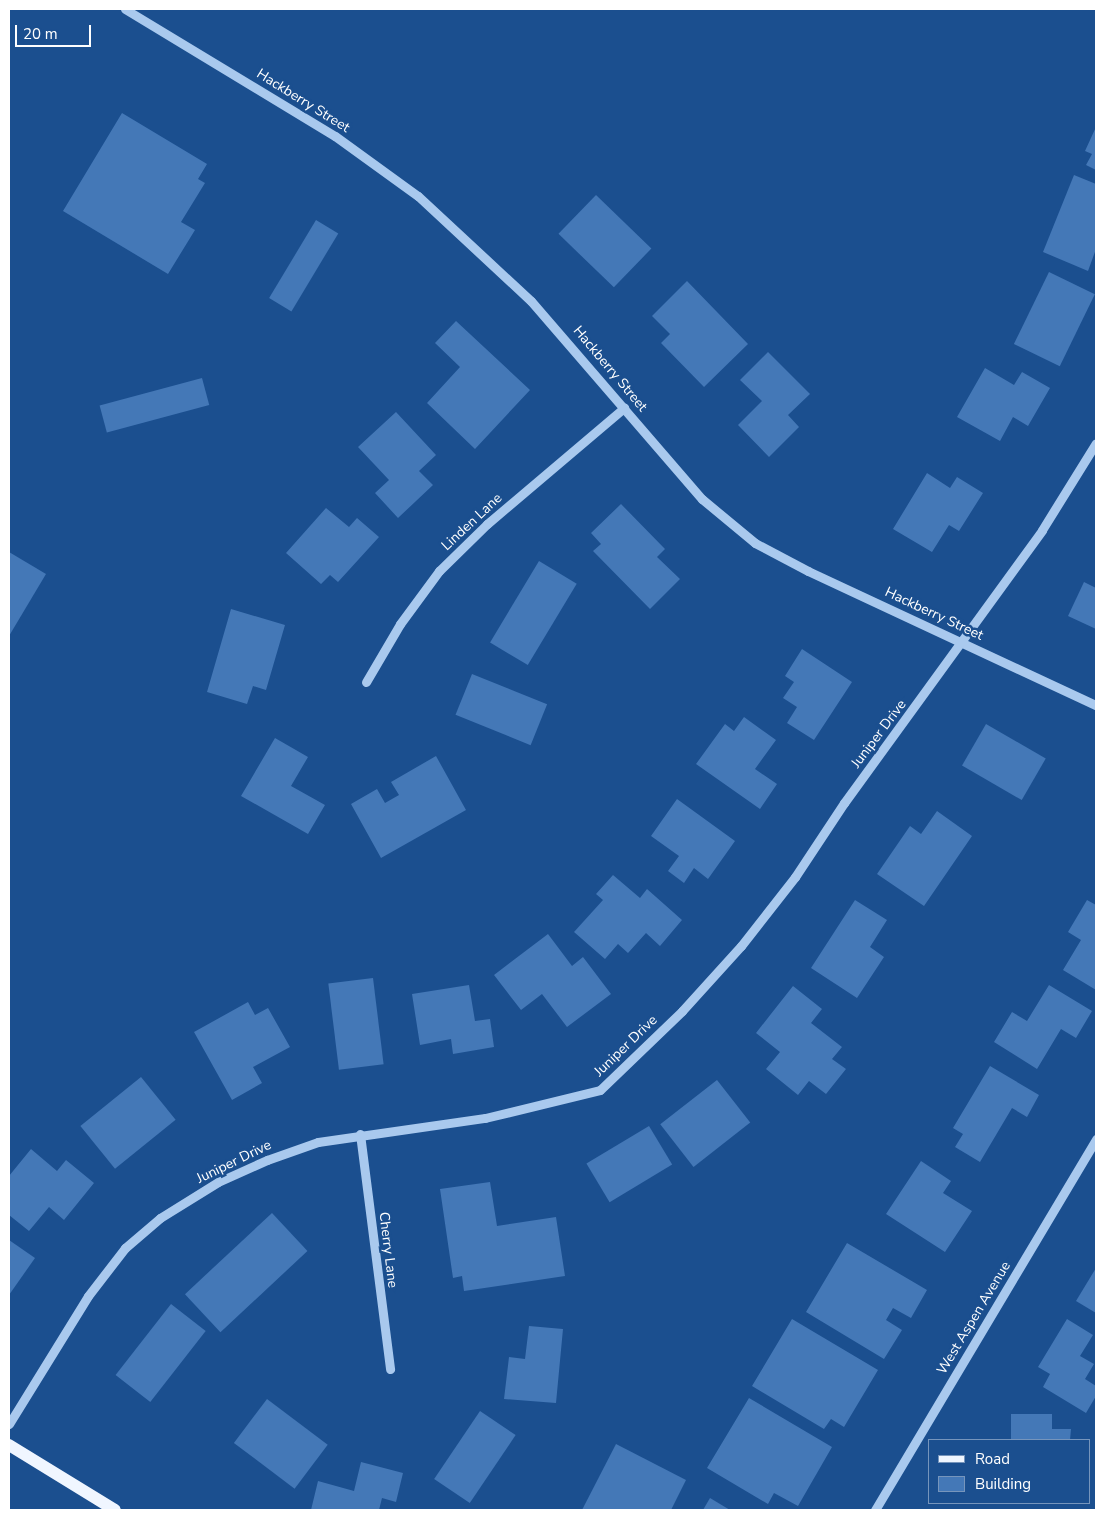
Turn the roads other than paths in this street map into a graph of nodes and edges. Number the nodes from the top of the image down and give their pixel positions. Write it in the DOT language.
graph roads {
  1 [pos="125,9"];
  2 [pos="624,408"];
  3 [pos="1096,443"];
  4 [pos="963,642"];
  5 [pos="366,682"];
  6 [pos="1096,705"];
  7 [pos="360,1134"];
  8 [pos="1096,1139"];
  9 [pos="390,1369"];
  10 [pos="9,1424"];
  11 [pos="9,1445"];
  12 [pos="115,1510"];
  13 [pos="875,1510"];
  1 -- 2 [label="street, Hackberry Street"];
  2 -- 4 [label="street, Hackberry Street"];
  2 -- 5 [label="street, Linden Lane"];
  3 -- 4 [label="street, Juniper Drive"];
  4 -- 6 [label="street, Hackberry Street"];
  4 -- 7 [label="street, Juniper Drive"];
  7 -- 9 [label="street, Cherry Lane"];
  7 -- 10 [label="street, Juniper Drive"];
  8 -- 13 [label="street, West Aspen Avenue"];
  11 -- 12 [label="main road"];
}
